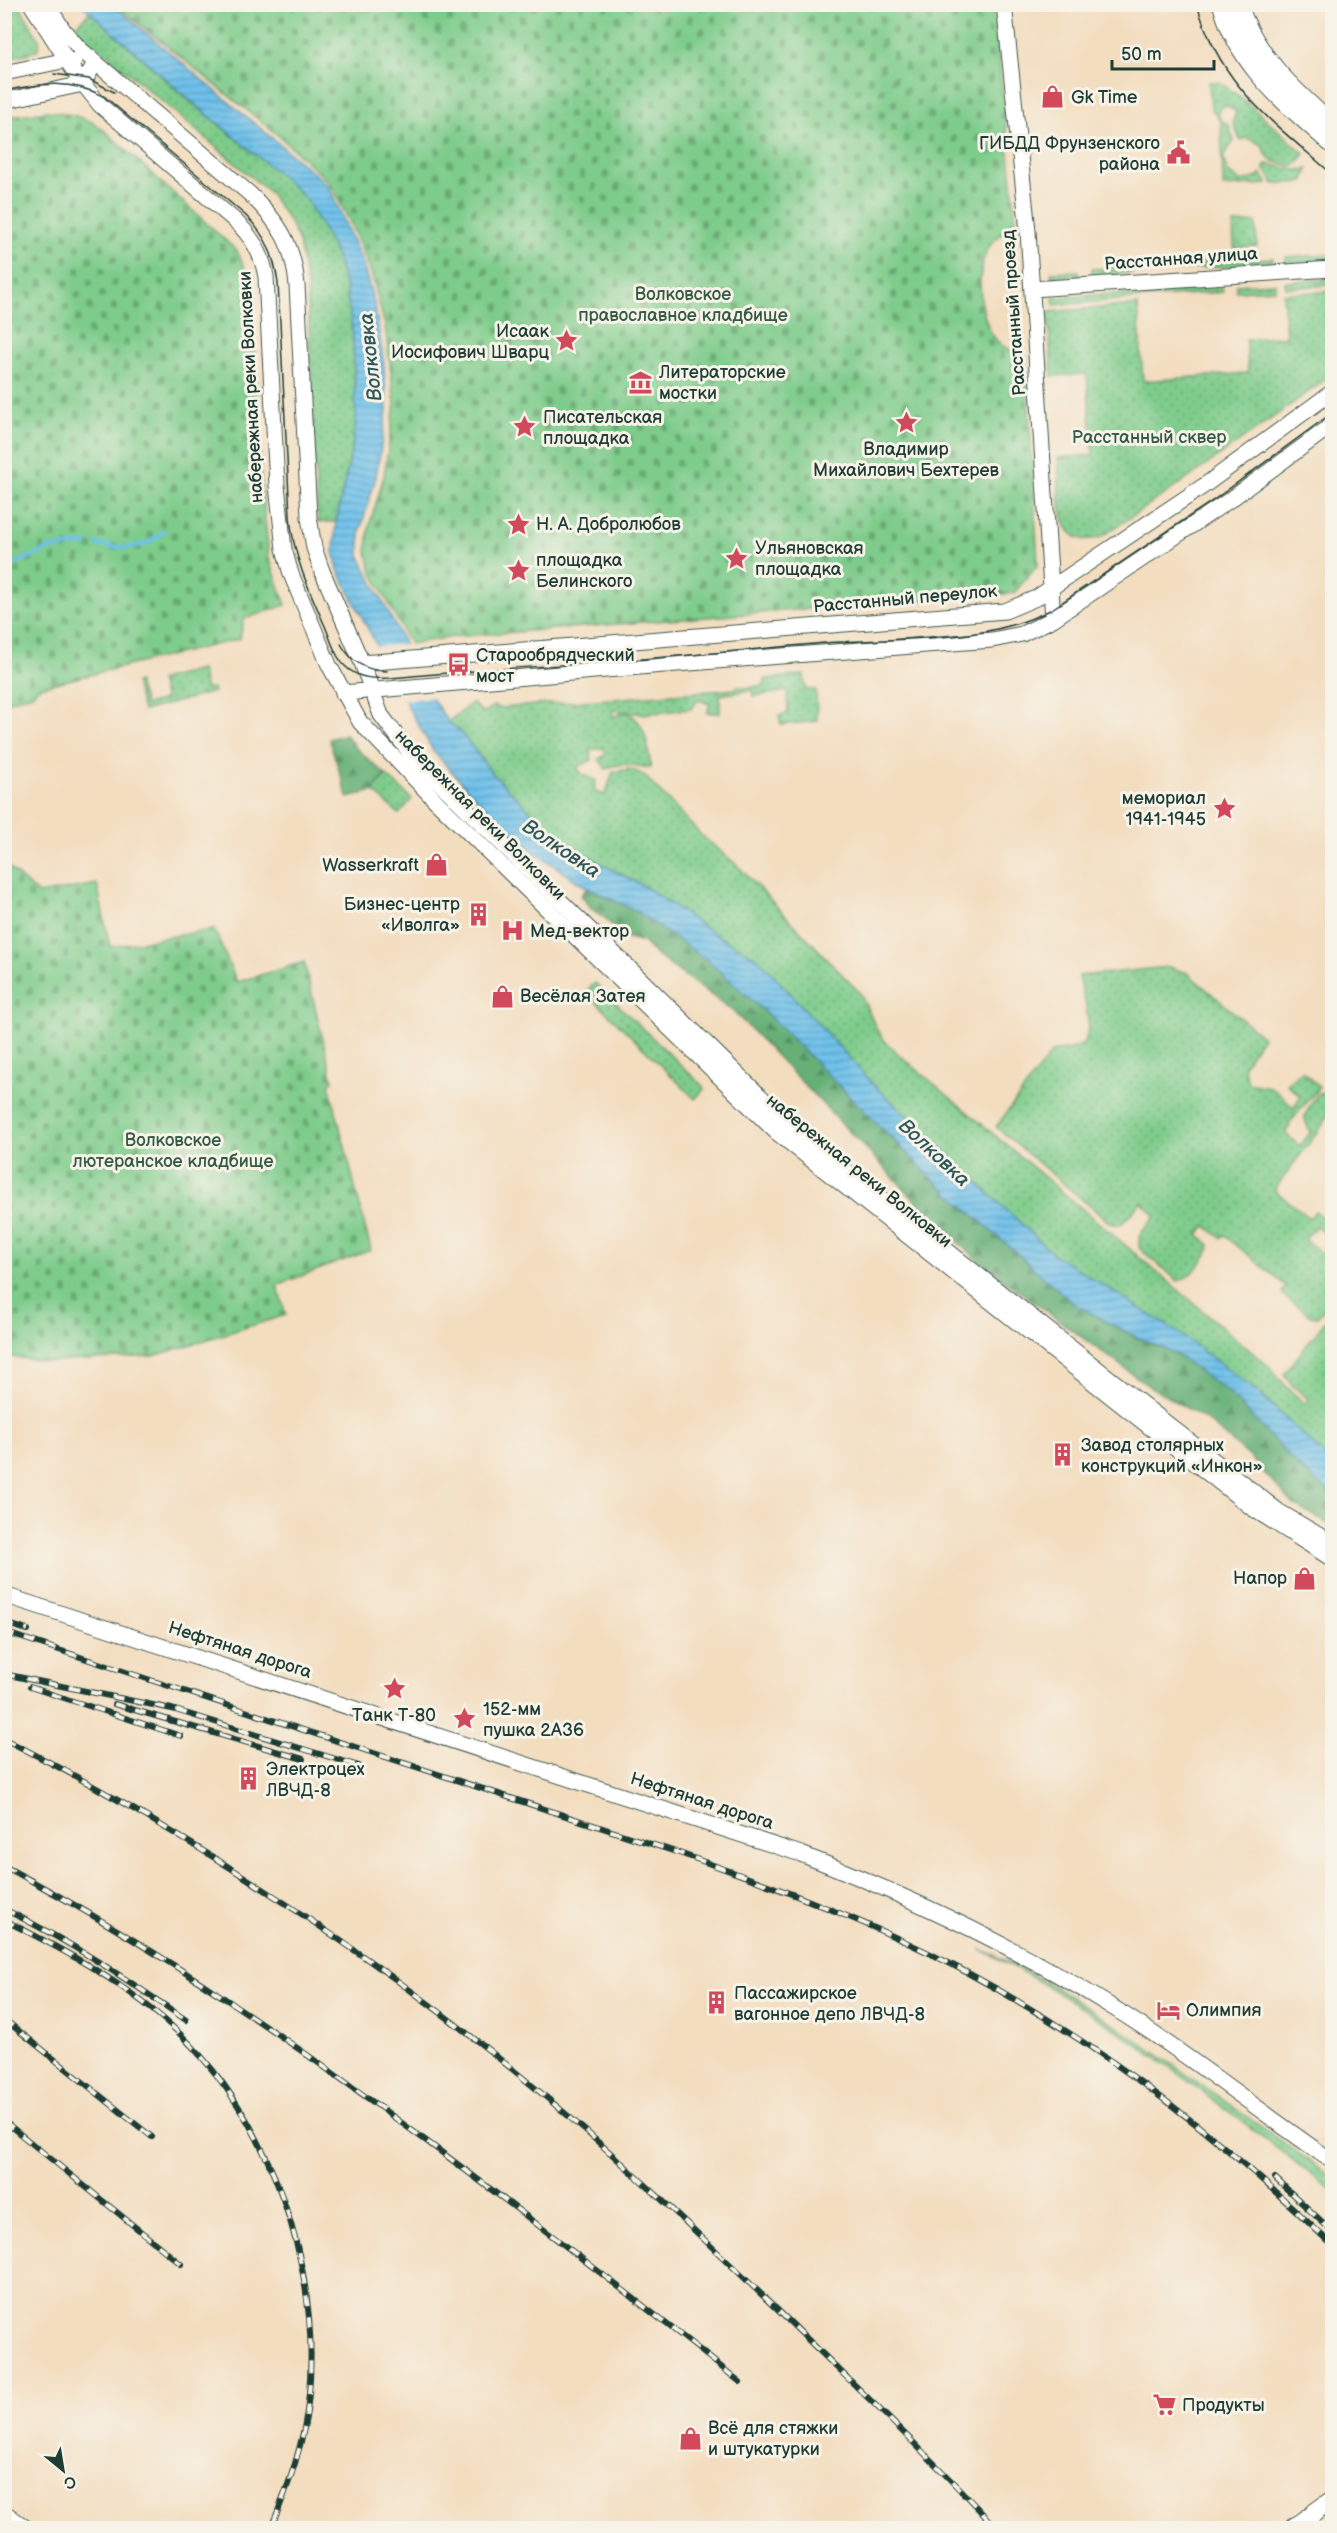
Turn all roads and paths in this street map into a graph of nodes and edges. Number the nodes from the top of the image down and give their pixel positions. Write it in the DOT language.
graph roads {
  1 [pos="31,4"];
  2 [pos="47,4"];
  3 [pos="1004,4"];
  4 [pos="1222,4"];
  5 [pos="1238,4"];
  6 [pos="67,60"];
  7 [pos="94,63"];
  8 [pos="4,73"];
  9 [pos="83,84"];
  10 [pos="4,101"];
  11 [pos="1332,125"];
  12 [pos="1332,144"];
  13 [pos="1332,269"];
  14 [pos="1032,289"];
  15 [pos="1332,392"];
  16 [pos="1332,425"];
  17 [pos="1052,588"];
  18 [pos="1053,619"];
  19 [pos="362,663"];
  20 [pos="371,690"];
  21 [pos="343,693"];
  22 [pos="1332,1543"];
  23 [pos="1332,1559"];
  24 [pos="4,1595"];
  25 [pos="1332,2161"];
  26 [pos="1332,2500"];
  27 [pos="4,2512"];
  28 [pos="26,2529"];
  29 [pos="1293,2529"];
  1 -- 6 [label="street, набережная реки Волковки"];
  2 -- 7 [label="street, набережная реки Волковки"];
  3 -- 14 [label="street, Расстанный проезд"];
  4 -- 12 [label="main road"];
  5 -- 11 [label="main road"];
  6 -- 7 [label="street"];
  6 -- 8 [label="street"];
  6 -- 9 [label="street, набережная реки Волковки"];
  7 -- 9 [label="street"];
  7 -- 19 [label="street, набережная реки Волковки"];
  9 -- 10 [label="street"];
  9 -- 21 [label="street, набережная реки Волковки"];
  13 -- 14 [label="street, Расстанная улица"];
  14 -- 17 [label="street, Расстанный проезд"];
  15 -- 17 [label="street, Расстанный переулок"];
  16 -- 18 [label="street"];
  17 -- 18 [label="street, Расстанный проезд"];
  17 -- 19 [label="street, Расстанный переулок"];
  18 -- 20 [label="street"];
  19 -- 20 [label="street, набережная реки Волковки"];
  20 -- 21 [label="street"];
  20 -- 22 [label="street, набережная реки Волковки"];
  21 -- 23 [label="street, набережная реки Волковки"];
  24 -- 25 [label="street, Нефтяная дорога"];
  26 -- 29 [label="main road"];
  27 -- 28 [label="street"];
}
